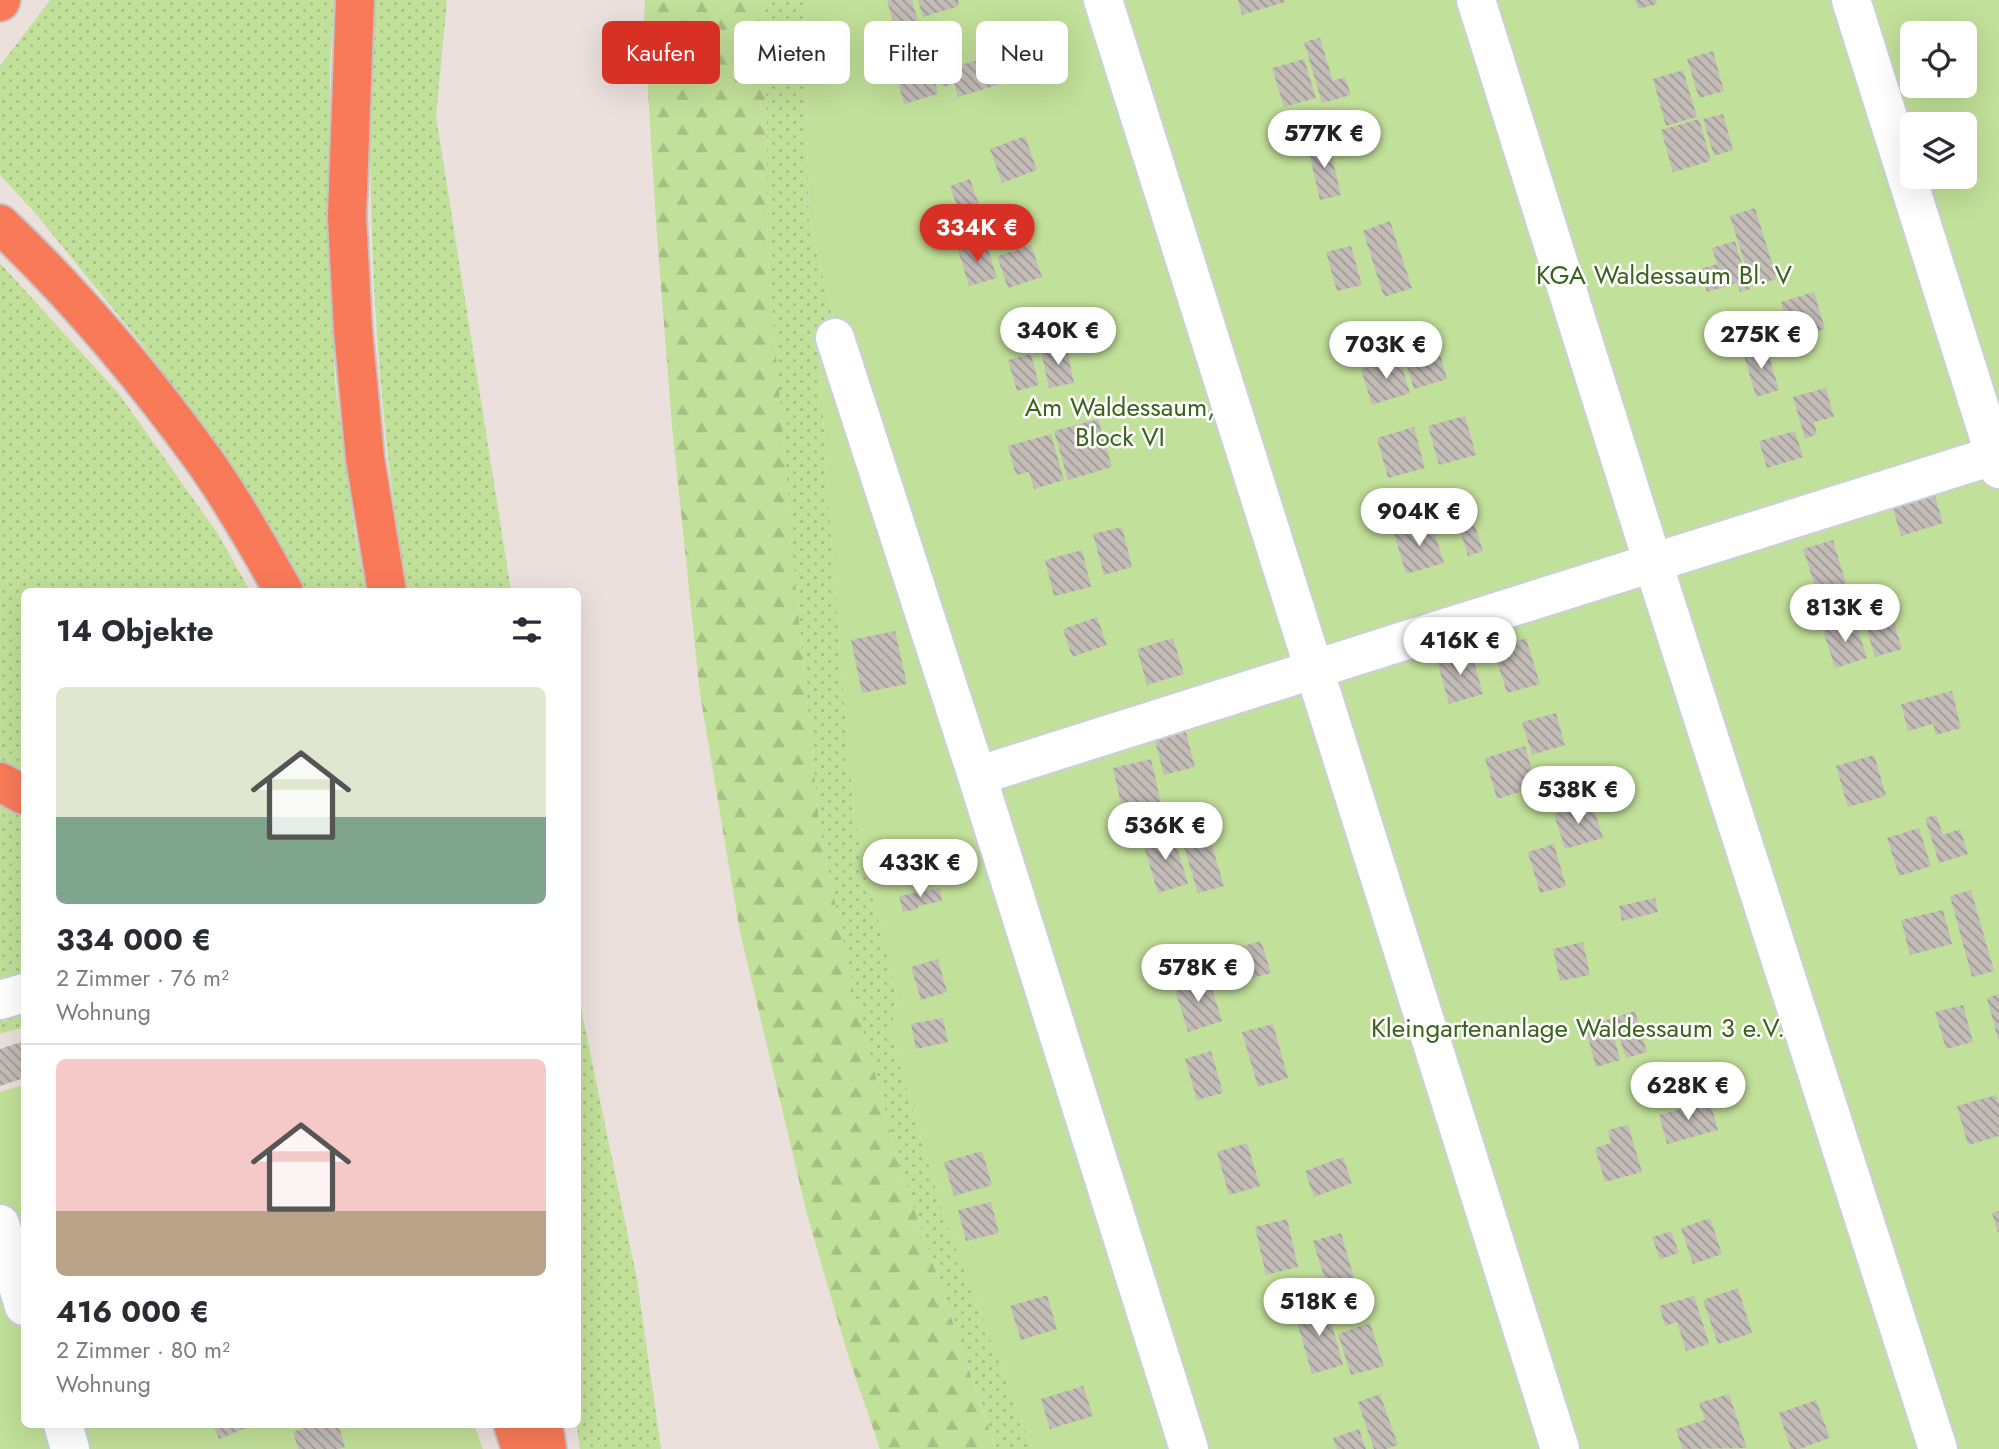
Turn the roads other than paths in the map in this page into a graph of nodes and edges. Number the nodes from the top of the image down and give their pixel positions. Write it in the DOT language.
graph roads {
  1 [pos="355,0"];
  2 [pos="1103,0"];
  3 [pos="1476,0"];
  4 [pos="1851,0"];
  5 [pos="8,231"];
  6 [pos="835,338"];
  7 [pos="1998,459"];
  8 [pos="1653,563"];
  9 [pos="282,588"];
  10 [pos="386,588"];
  11 [pos="1315,667"];
  12 [pos="976,776"];
  13 [pos="0,782"];
  14 [pos="21,792"];
  15 [pos="21,994"];
  16 [pos="0,1000"];
  17 [pos="0,1224"];
  18 [pos="5,1265"];
  19 [pos="21,1300"];
  20 [pos="63,1428"];
  21 [pos="514,1428"];
  22 [pos="544,1428"];
  23 [pos="70,1449"];
  24 [pos="521,1449"];
  25 [pos="547,1449"];
  26 [pos="1189,1449"];
  27 [pos="1560,1449"];
  28 [pos="1938,1449"];
  1 -- 10 [label="highway"];
  2 -- 11 [label="lane"];
  3 -- 8 [label="lane"];
  4 -- 7 [label="lane"];
  5 -- 9 [label="highway"];
  6 -- 12 [label="lane"];
  7 -- 8 [label="lane"];
  8 -- 11 [label="lane"];
  8 -- 28 [label="lane"];
  11 -- 12 [label="lane"];
  11 -- 27 [label="lane"];
  12 -- 26 [label="lane"];
  13 -- 14 [label="highway"];
  15 -- 16 [label="lane"];
  17 -- 18 [label="lane"];
  18 -- 19 [label="lane"];
  20 -- 23 [label="lane"];
  21 -- 24 [label="highway"];
  22 -- 25 [label="highway"];
}
